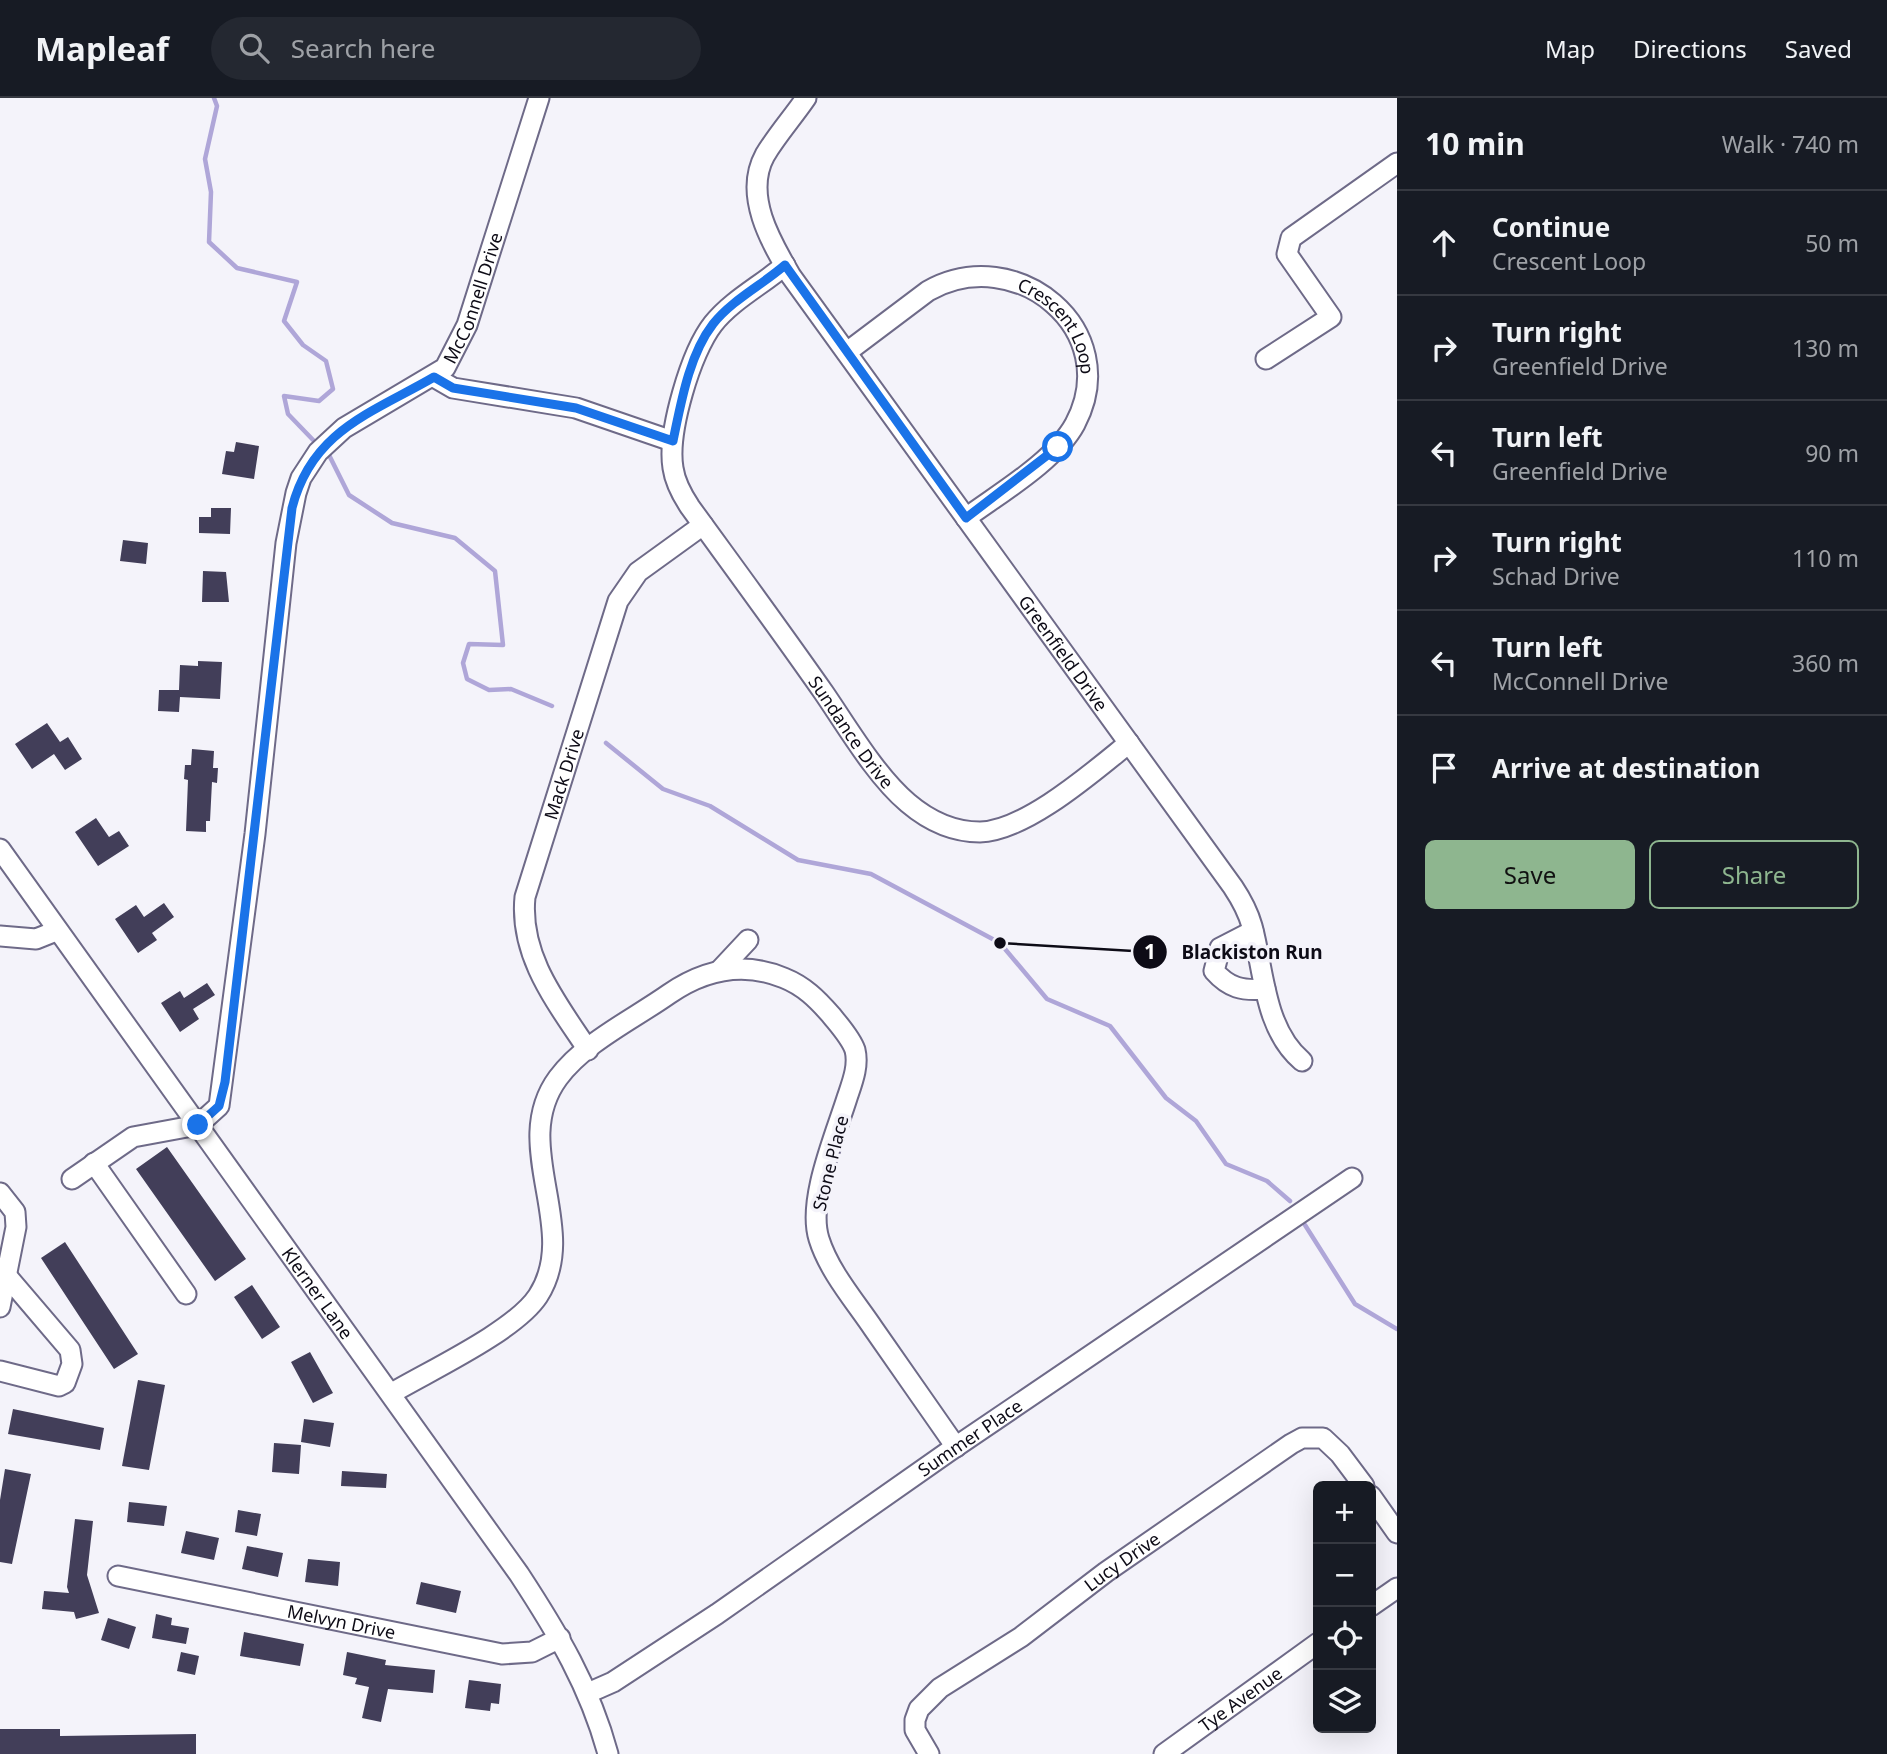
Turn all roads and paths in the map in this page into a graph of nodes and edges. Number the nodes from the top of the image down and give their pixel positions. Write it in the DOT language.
graph roads {
  1 [pos="539,98"];
  2 [pos="806,98"];
  3 [pos="1397,163"];
  4 [pos="785,265"];
  5 [pos="847,352"];
  6 [pos="1266,359"];
  7 [pos="434,377"];
  8 [pos="673,441"];
  9 [pos="966,518"];
  10 [pos="703,525"];
  11 [pos="1129,743"];
  12 [pos="0,849"];
  13 [pos="56,931"];
  14 [pos="1253,931"];
  15 [pos="0,936"];
  16 [pos="748,940"];
  17 [pos="719,971"];
  18 [pos="1265,989"];
  19 [pos="588,1050"];
  20 [pos="1302,1061"];
  21 [pos="198,1125"];
  22 [pos="94,1163"];
  23 [pos="1352,1178"];
  24 [pos="72,1179"];
  25 [pos="0,1193"];
  26 [pos="6,1275"];
  27 [pos="186,1294"];
  28 [pos="0,1307"];
  29 [pos="0,1371"];
  30 [pos="392,1393"];
  31 [pos="956,1447"];
  32 [pos="1360,1481"];
  33 [pos="1376,1503"];
  34 [pos="1397,1533"];
  35 [pos="118,1576"];
  36 [pos="1397,1588"];
  37 [pos="1376,1603"];
  38 [pos="560,1638"];
  39 [pos="1313,1647"];
  40 [pos="588,1693"];
  41 [pos="608,1754"];
  42 [pos="929,1754"];
  43 [pos="1164,1754"];
  1 -- 7 [label="street, McConnell Drive"];
  2 -- 4 [label="street, Greenfield Drive"];
  3 -- 6 [label="street"];
  4 -- 5 [label="street, Greenfield Drive"];
  4 -- 8 [label="street"];
  5 -- 9 [label="street, Greenfield Drive"];
  5 -- 9 [label="street, Crescent Loop"];
  7 -- 8 [label="street"];
  7 -- 21 [label="street, McConnell Drive"];
  8 -- 10 [label="street, Sundance Drive"];
  9 -- 11 [label="street, Greenfield Drive"];
  10 -- 11 [label="street, Sundance Drive"];
  10 -- 19 [label="street, Mack Drive"];
  11 -- 14 [label="street, Greenfield Drive"];
  12 -- 13 [label="street, Klerner Lane"];
  13 -- 15 [label="street"];
  13 -- 21 [label="street, Klerner Lane"];
  14 -- 18 [label="street, Greenfield Drive"];
  14 -- 18 [label="street"];
  16 -- 17 [label="street, Stone Place"];
  17 -- 19 [label="street, Stone Place"];
  17 -- 31 [label="street, Stone Place"];
  18 -- 20 [label="street, Greenfield Drive"];
  19 -- 30 [label="street, Stone Place"];
  21 -- 22 [label="street"];
  21 -- 30 [label="street, Klerner Lane"];
  22 -- 24 [label="street"];
  22 -- 27 [label="street"];
  23 -- 31 [label="street, Summer Place"];
  25 -- 26 [label="street"];
  26 -- 28 [label="street"];
  26 -- 29 [label="street"];
  30 -- 38 [label="street, Klerner Lane"];
  31 -- 40 [label="street, Summer Place"];
  32 -- 42 [label="street, Lucy Drive"];
  33 -- 34 [label="street"];
  35 -- 38 [label="street, Melvyn Drive"];
  36 -- 37 [label="street"];
  38 -- 40 [label="street, Klerner Lane"];
  39 -- 43 [label="street, Tye Avenue"];
  40 -- 41 [label="street, Klerner Lane"];
}
